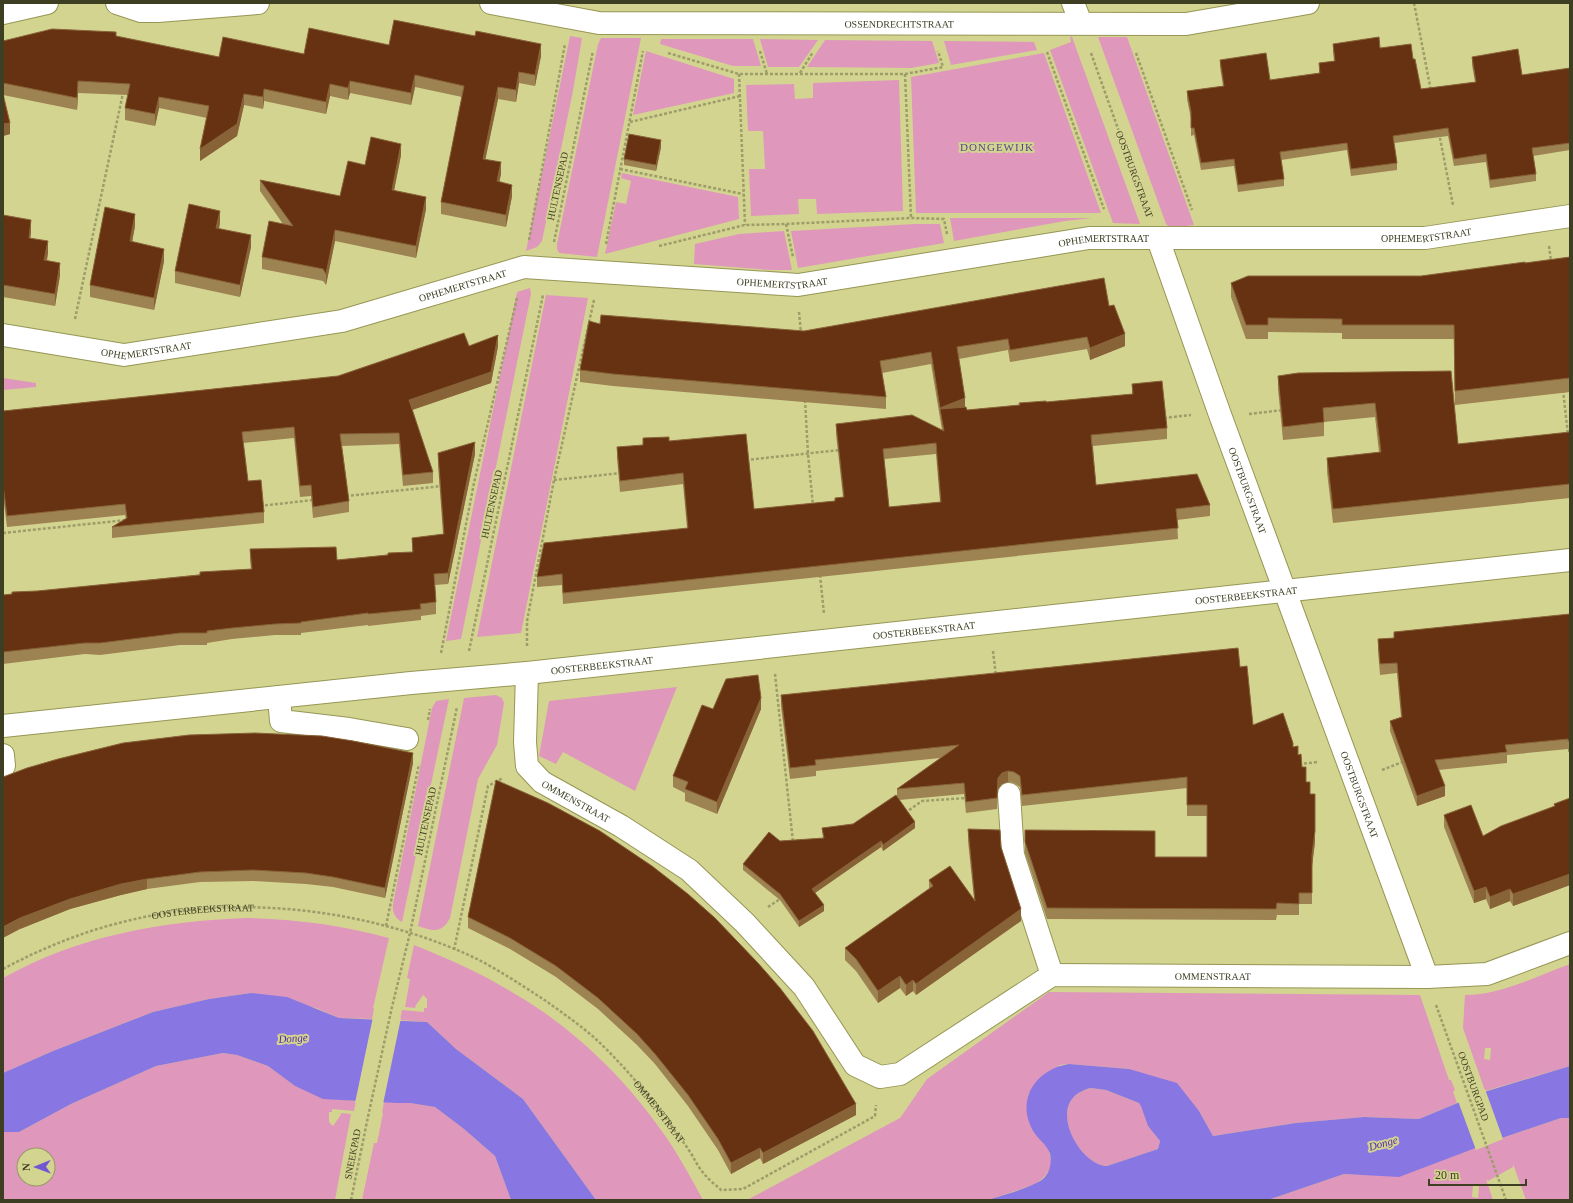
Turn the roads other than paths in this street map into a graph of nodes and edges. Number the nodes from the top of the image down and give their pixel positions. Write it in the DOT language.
graph roads {
  1 [pos="47,3"];
  2 [pos="117,3"];
  3 [pos="258,3"];
  4 [pos="490,3"];
  5 [pos="1073,3"];
  6 [pos="1308,3"];
  7 [pos="3,13"];
  8 [pos="1081,23"];
  9 [pos="1570,216"];
  10 [pos="1158,239"];
  11 [pos="3,335"];
  12 [pos="1570,560"];
  13 [pos="1285,590"];
  14 [pos="527,673"];
  15 [pos="279,697"];
  16 [pos="3,726"];
  17 [pos="407,739"];
  18 [pos="3,755"];
  19 [pos="3,766"];
  20 [pos="1009,794"];
  21 [pos="1570,943"];
  22 [pos="1052,975"];
  23 [pos="1427,977"];
  1 -- 7 [label="street"];
  2 -- 3 [label="street"];
  4 -- 8 [label="street, OSSENDRECHTSTRAAT"];
  5 -- 8 [label="street"];
  6 -- 8 [label="street, OSSENDRECHTSTRAAT"];
  9 -- 10 [label="street, OPHEMERTSTRAAT"];
  10 -- 11 [label="street, OPHEMERTSTRAAT"];
  10 -- 13 [label="street, OOSTBURGSTRAAT"];
  12 -- 13 [label="street, OOSTERBEEKSTRAAT"];
  13 -- 14 [label="street, OOSTERBEEKSTRAAT"];
  13 -- 23 [label="street, OOSTBURGSTRAAT"];
  14 -- 15 [label="street, OOSTERBEEKSTRAAT"];
  14 -- 22 [label="street, OMMENSTRAAT"];
  15 -- 16 [label="street, OOSTERBEEKSTRAAT"];
  15 -- 17 [label="street"];
  18 -- 19 [label="street"];
  20 -- 22 [label="street"];
  21 -- 23 [label="street, OMMENSTRAAT"];
  22 -- 23 [label="street, OMMENSTRAAT"];
}
